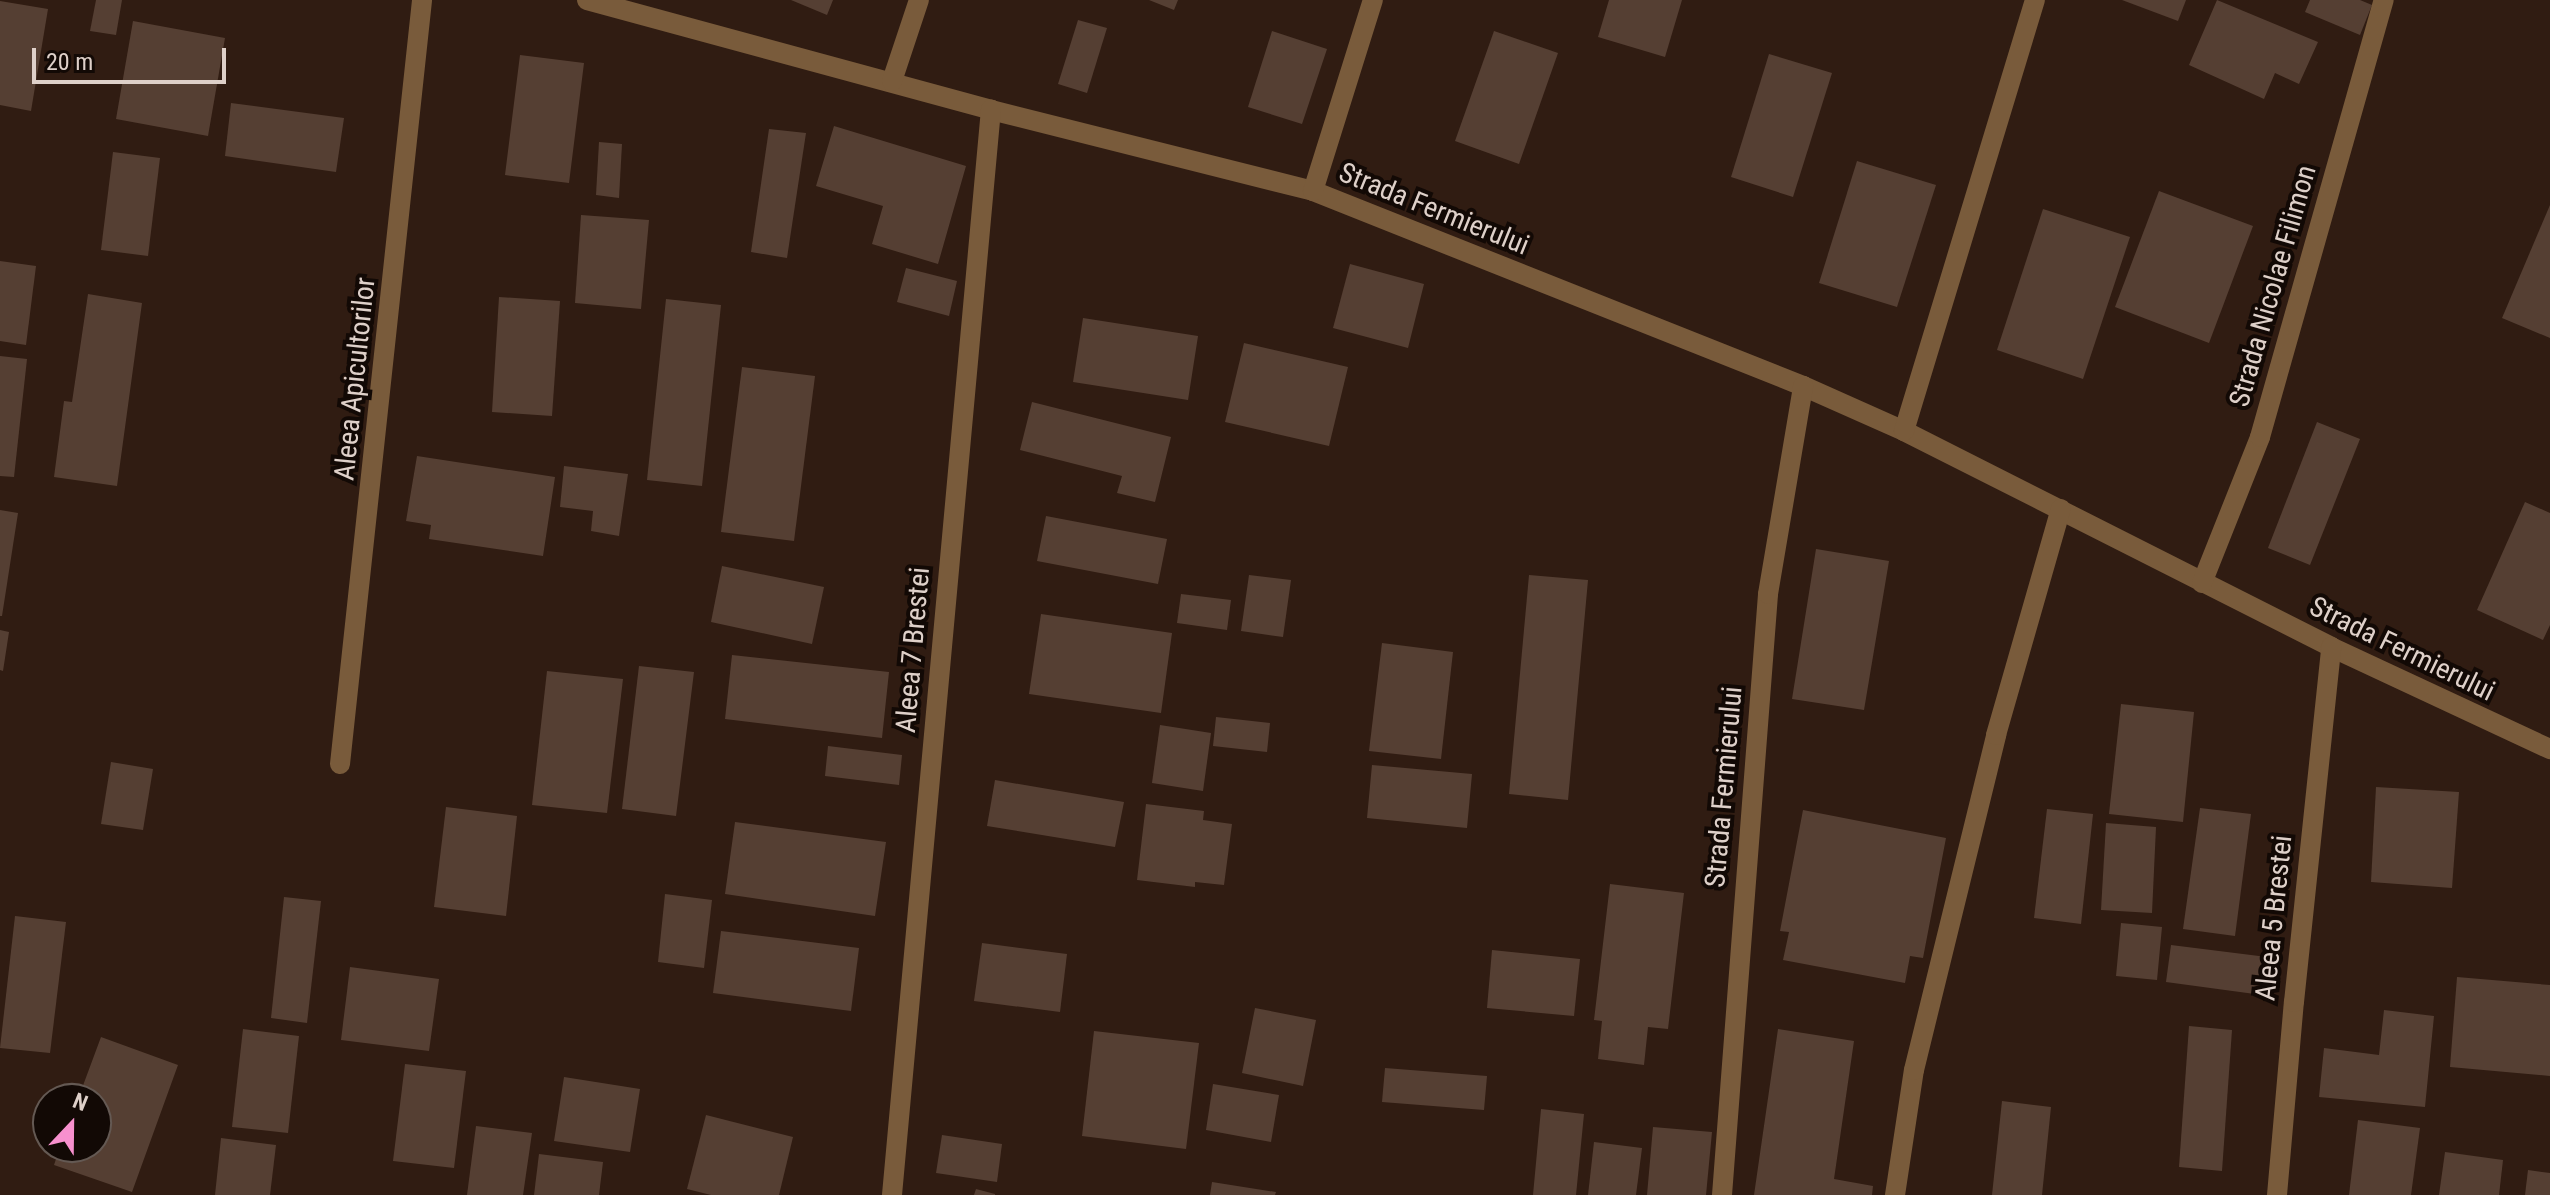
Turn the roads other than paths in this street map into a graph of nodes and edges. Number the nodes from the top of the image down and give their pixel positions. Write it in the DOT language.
graph roads {
  1 [pos="422,0"];
  2 [pos="587,0"];
  3 [pos="919,0"];
  4 [pos="1373,0"];
  5 [pos="2035,0"];
  6 [pos="2384,0"];
  7 [pos="621,4"];
  8 [pos="892,81"];
  9 [pos="991,110"];
  10 [pos="1313,191"];
  11 [pos="1803,386"];
  12 [pos="1904,431"];
  13 [pos="2061,509"];
  14 [pos="2202,583"];
  15 [pos="2331,647"];
  16 [pos="2550,749"];
  17 [pos="340,764"];
  18 [pos="892,1195"];
  19 [pos="1722,1195"];
  20 [pos="1895,1195"];
  21 [pos="2277,1195"];
  1 -- 17 [label="street, Aleea Apicultorilor"];
  2 -- 7 [label="street, Strada Fermierului"];
  3 -- 8 [label="street"];
  4 -- 10 [label="street, Strada Fermierului"];
  5 -- 12 [label="street"];
  6 -- 14 [label="street, Strada Nicolae Filimon"];
  7 -- 8 [label="street, Strada Fermierului"];
  8 -- 9 [label="street, Strada Fermierului"];
  9 -- 10 [label="street, Strada Fermierului"];
  9 -- 18 [label="street, Aleea 7 Brestei"];
  10 -- 11 [label="street, Strada Fermierului"];
  11 -- 12 [label="street, Strada Fermierului"];
  11 -- 19 [label="street, Strada Fermierului"];
  12 -- 13 [label="street, Strada Fermierului"];
  13 -- 14 [label="street, Strada Fermierului"];
  13 -- 20 [label="street"];
  14 -- 15 [label="street, Strada Fermierului"];
  15 -- 16 [label="street, Strada Fermierului"];
  15 -- 21 [label="street, Aleea 5 Brestei"];
}
